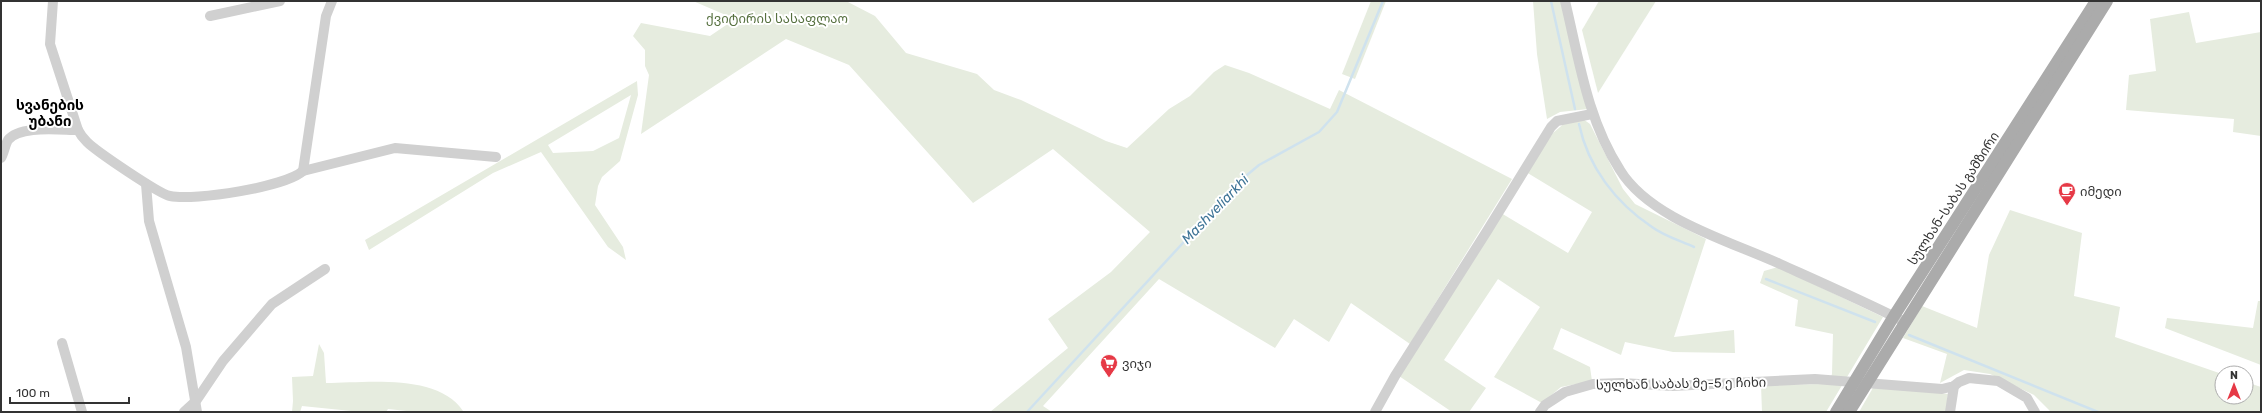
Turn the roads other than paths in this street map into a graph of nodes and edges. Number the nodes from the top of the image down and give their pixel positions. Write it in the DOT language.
graph roads {
  1 [pos="52,1"];
  2 [pos="280,1"];
  3 [pos="332,1"];
  4 [pos="1565,1"];
  5 [pos="2096,1"];
  6 [pos="2108,1"];
  7 [pos="210,16"];
  8 [pos="1592,114"];
  9 [pos="78,130"];
  10 [pos="496,157"];
  11 [pos="1,158"];
  12 [pos="303,171"];
  13 [pos="146,184"];
  14 [pos="325,268"];
  15 [pos="1899,319"];
  16 [pos="1887,339"];
  17 [pos="62,343"];
  18 [pos="1866,382"];
  19 [pos="1854,383"];
  20 [pos="1954,386"];
  21 [pos="196,401"];
  22 [pos="82,412"];
  23 [pos="184,412"];
  24 [pos="198,412"];
  25 [pos="1375,412"];
  26 [pos="1540,412"];
  27 [pos="1836,412"];
  28 [pos="1849,412"];
  29 [pos="1950,412"];
  30 [pos="2035,412"];
  1 -- 9 [label="street"];
  2 -- 7 [label="street"];
  3 -- 12 [label="street"];
  4 -- 8 [label="street"];
  5 -- 15 [label="main road, სულხან-საბას გამზირი"];
  6 -- 15 [label="main road, სულხან-საბას გამზირი"];
  8 -- 15 [label="street"];
  8 -- 25 [label="street"];
  9 -- 11 [label="street"];
  9 -- 13 [label="street"];
  10 -- 12 [label="street"];
  12 -- 13 [label="street"];
  13 -- 21 [label="street"];
  14 -- 21 [label="street"];
  15 -- 16 [label="main road, სულხან-საბას გამზირი"];
  16 -- 18 [label="main road, სულხან-საბას გამზირი"];
  16 -- 19 [label="main road, სულხან-საბას გამზირი"];
  17 -- 22 [label="street"];
  18 -- 19 [label="street, სულხან საბას მე-5 ე ჩიხი"];
  18 -- 20 [label="street, სულხან საბას მე-5 ე ჩიხი"];
  18 -- 28 [label="main road, სულხან-საბას გამზირი"];
  19 -- 26 [label="street, სულხან საბას მე-5 ე ჩიხი"];
  19 -- 27 [label="main road, სულხან-საბას გამზირი"];
  20 -- 29 [label="street"];
  20 -- 30 [label="street, სულხან საბას მე-5 ე ჩიხი"];
  21 -- 23 [label="street"];
  21 -- 24 [label="street"];
}
